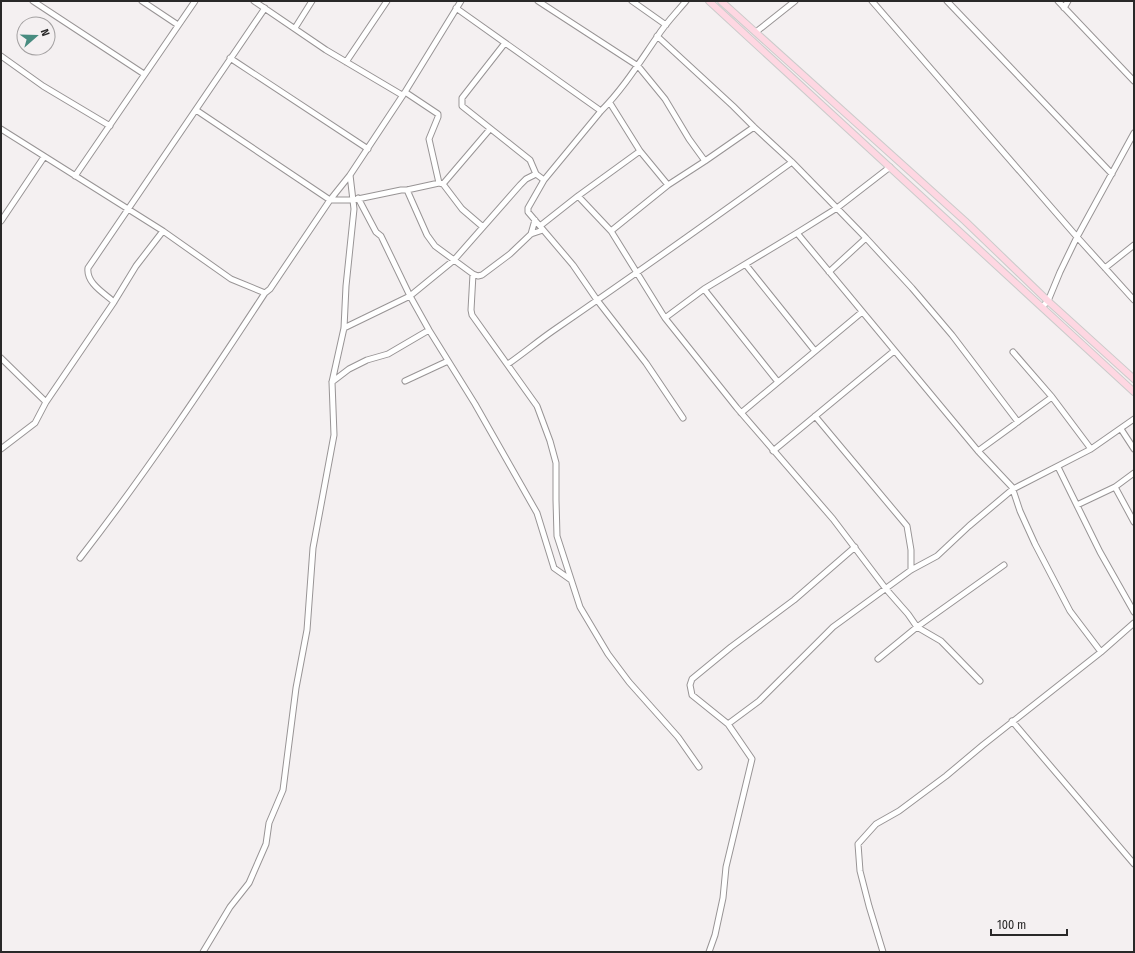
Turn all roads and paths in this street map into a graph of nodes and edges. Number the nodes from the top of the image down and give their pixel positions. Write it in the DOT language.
graph roads {
  1 [pos="33,1"];
  2 [pos="142,1"];
  3 [pos="195,1"];
  4 [pos="254,1"];
  5 [pos="312,1"];
  6 [pos="387,1"];
  7 [pos="461,1"];
  8 [pos="538,1"];
  9 [pos="632,1"];
  10 [pos="686,1"];
  11 [pos="709,1"];
  12 [pos="721,1"];
  13 [pos="795,1"];
  14 [pos="872,1"];
  15 [pos="947,1"];
  16 [pos="1058,1"];
  17 [pos="1068,1"];
  18 [pos="264,8"];
  19 [pos="456,8"];
  20 [pos="1064,8"];
  21 [pos="746,24"];
  22 [pos="178,25"];
  23 [pos="666,25"];
  24 [pos="295,28"];
  25 [pos="742,30"];
  26 [pos="756,32"];
  27 [pos="658,36"];
  28 [pos="505,43"];
  29 [pos="1,56"];
  30 [pos="230,58"];
  31 [pos="346,62"];
  32 [pos="638,66"];
  33 [pos="144,74"];
  34 [pos="1134,81"];
  35 [pos="404,93"];
  36 [pos="610,103"];
  37 [pos="196,110"];
  38 [pos="601,111"];
  39 [pos="110,126"];
  40 [pos="754,128"];
  41 [pos="1,129"];
  42 [pos="490,129"];
  43 [pos="1134,134"];
  44 [pos="368,149"];
  45 [pos="640,151"];
  46 [pos="44,156"];
  47 [pos="706,161"];
  48 [pos="792,162"];
  49 [pos="890,167"];
  50 [pos="536,174"];
  51 [pos="1112,174"];
  52 [pos="350,175"];
  53 [pos="75,176"];
  54 [pos="544,180"];
  55 [pos="441,184"];
  56 [pos="668,185"];
  57 [pos="408,190"];
  58 [pos="578,196"];
  59 [pos="355,199"];
  60 [pos="330,200"];
  61 [pos="128,208"];
  62 [pos="837,208"];
  63 [pos="535,220"];
  64 [pos="1,221"];
  65 [pos="483,227"];
  66 [pos="542,228"];
  67 [pos="163,231"];
  68 [pos="611,231"];
  69 [pos="532,234"];
  70 [pos="797,234"];
  71 [pos="1077,237"];
  72 [pos="866,238"];
  73 [pos="1134,245"];
  74 [pos="454,260"];
  75 [pos="746,264"];
  76 [pos="1105,268"];
  77 [pos="829,272"];
  78 [pos="637,273"];
  79 [pos="473,274"];
  80 [pos="704,290"];
  81 [pos="265,293"];
  82 [pos="410,296"];
  83 [pos="597,300"];
  84 [pos="1134,300"];
  85 [pos="1048,301"];
  86 [pos="114,302"];
  87 [pos="1042,307"];
  88 [pos="862,312"];
  89 [pos="665,318"];
  90 [pos="344,328"];
  91 [pos="428,330"];
  92 [pos="815,351"];
  93 [pos="894,351"];
  94 [pos="1013,352"];
  95 [pos="1,358"];
  96 [pos="448,361"];
  97 [pos="508,364"];
  98 [pos="1134,379"];
  99 [pos="332,382"];
  100 [pos="406,382"];
  101 [pos="778,382"];
  102 [pos="1134,392"];
  103 [pos="1052,397"];
  104 [pos="46,402"];
  105 [pos="741,413"];
  106 [pos="816,416"];
  107 [pos="683,418"];
  108 [pos="1134,419"];
  109 [pos="1018,422"];
  110 [pos="1121,429"];
  111 [pos="2,447"];
  112 [pos="1134,449"];
  113 [pos="774,450"];
  114 [pos="1091,450"];
  115 [pos="978,451"];
  116 [pos="1058,467"];
  117 [pos="1134,473"];
  118 [pos="1115,487"];
  119 [pos="1013,489"];
  120 [pos="1077,505"];
  121 [pos="1134,522"];
  122 [pos="855,547"];
  123 [pos="80,558"];
  124 [pos="1004,565"];
  125 [pos="911,570"];
  126 [pos="571,580"];
  127 [pos="886,589"];
  128 [pos="1134,612"];
  129 [pos="1134,623"];
  130 [pos="917,627"];
  131 [pos="1101,652"];
  132 [pos="878,659"];
  133 [pos="980,681"];
  134 [pos="1012,721"];
  135 [pos="728,724"];
  136 [pos="699,767"];
  137 [pos="1134,864"];
  138 [pos="203,952"];
  139 [pos="709,952"];
  140 [pos="883,952"];
  1 -- 33 [label="street"];
  2 -- 22 [label="street"];
  3 -- 22 [label="street"];
  4 -- 18 [label="street"];
  5 -- 24 [label="street"];
  6 -- 31 [label="street"];
  7 -- 19 [label="street"];
  8 -- 32 [label="street"];
  9 -- 23 [label="street"];
  10 -- 23 [label="street"];
  11 -- 25 [label="main road"];
  12 -- 21 [label="main road"];
  13 -- 26 [label="street"];
  14 -- 71 [label="street"];
  15 -- 51 [label="street"];
  16 -- 20 [label="street"];
  17 -- 20 [label="street"];
  18 -- 24 [label="street"];
  18 -- 30 [label="street"];
  19 -- 28 [label="street"];
  19 -- 35 [label="street"];
  20 -- 34 [label="street"];
  21 -- 25 [label="main road"];
  21 -- 26 [label="main road"];
  22 -- 33 [label="street"];
  23 -- 27 [label="street"];
  24 -- 31 [label="street"];
  25 -- 49 [label="main road"];
  26 -- 85 [label="main road"];
  27 -- 32 [label="street"];
  27 -- 40 [label="street"];
  28 -- 38 [label="street"];
  28 -- 42 [label="street"];
  29 -- 39 [label="street"];
  30 -- 37 [label="street"];
  30 -- 44 [label="street"];
  31 -- 35 [label="street"];
  32 -- 36 [label="street"];
  32 -- 47 [label="street"];
  33 -- 39 [label="street"];
  35 -- 44 [label="street"];
  35 -- 55 [label="street"];
  36 -- 38 [label="street"];
  36 -- 45 [label="street"];
  37 -- 60 [label="street"];
  37 -- 61 [label="street"];
  38 -- 54 [label="street"];
  39 -- 53 [label="street"];
  40 -- 47 [label="street"];
  40 -- 48 [label="street"];
  41 -- 46 [label="street"];
  42 -- 50 [label="street"];
  42 -- 55 [label="street"];
  43 -- 51 [label="street"];
  44 -- 52 [label="street"];
  45 -- 56 [label="street"];
  45 -- 58 [label="street"];
  46 -- 53 [label="street"];
  46 -- 64 [label="street"];
  47 -- 56 [label="street"];
  48 -- 62 [label="street"];
  48 -- 78 [label="street"];
  49 -- 62 [label="street"];
  49 -- 87 [label="main road"];
  50 -- 54 [label="street"];
  50 -- 65 [label="street"];
  51 -- 71 [label="street"];
  52 -- 59 [label="street"];
  52 -- 60 [label="street"];
  53 -- 61 [label="street"];
  54 -- 63 [label="street"];
  55 -- 57 [label="street"];
  55 -- 65 [label="street"];
  56 -- 68 [label="street"];
  57 -- 59 [label="street"];
  57 -- 74 [label="street"];
  58 -- 66 [label="street"];
  58 -- 68 [label="street"];
  59 -- 60 [label="street"];
  59 -- 82 [label="street"];
  59 -- 90 [label="street"];
  60 -- 81 [label="street"];
  61 -- 67 [label="street"];
  61 -- 86 [label="street"];
  62 -- 70 [label="street"];
  62 -- 72 [label="street"];
  63 -- 66 [label="street"];
  63 -- 69 [label="street"];
  65 -- 74 [label="street"];
  66 -- 69 [label="street"];
  66 -- 83 [label="street"];
  67 -- 81 [label="street"];
  67 -- 86 [label="street"];
  68 -- 78 [label="street"];
  69 -- 79 [label="street"];
  70 -- 75 [label="street"];
  70 -- 77 [label="street"];
  71 -- 76 [label="street"];
  71 -- 85 [label="street"];
  72 -- 77 [label="street"];
  72 -- 109 [label="street"];
  73 -- 76 [label="street"];
  74 -- 79 [label="street"];
  74 -- 82 [label="street"];
  75 -- 80 [label="street"];
  75 -- 92 [label="street"];
  76 -- 84 [label="street"];
  77 -- 88 [label="street"];
  78 -- 83 [label="street"];
  78 -- 89 [label="street"];
  79 -- 97 [label="street"];
  80 -- 89 [label="street"];
  80 -- 101 [label="street"];
  81 -- 123 [label="street"];
  82 -- 90 [label="street"];
  82 -- 91 [label="street"];
  83 -- 97 [label="street"];
  83 -- 107 [label="street"];
  85 -- 87 [label="street"];
  85 -- 98 [label="main road"];
  86 -- 104 [label="street"];
  87 -- 102 [label="main road"];
  88 -- 92 [label="street"];
  88 -- 93 [label="street"];
  89 -- 105 [label="street"];
  90 -- 99 [label="street"];
  91 -- 96 [label="street"];
  91 -- 99 [label="street"];
  92 -- 101 [label="street"];
  93 -- 106 [label="street"];
  93 -- 115 [label="street"];
  94 -- 103 [label="street"];
  95 -- 104 [label="street"];
  96 -- 100 [label="street"];
  96 -- 126 [label="street"];
  97 -- 126 [label="street"];
  99 -- 138 [label="street"];
  101 -- 105 [label="street"];
  103 -- 109 [label="street"];
  103 -- 114 [label="street"];
  104 -- 111 [label="street"];
  105 -- 113 [label="street"];
  106 -- 113 [label="street"];
  106 -- 125 [label="street"];
  108 -- 110 [label="street"];
  109 -- 115 [label="street"];
  110 -- 112 [label="street"];
  110 -- 114 [label="street"];
  113 -- 122 [label="street"];
  114 -- 116 [label="street"];
  115 -- 119 [label="street"];
  116 -- 119 [label="street"];
  116 -- 120 [label="street"];
  117 -- 118 [label="street"];
  118 -- 120 [label="street"];
  118 -- 121 [label="street"];
  119 -- 125 [label="street"];
  119 -- 131 [label="street"];
  120 -- 128 [label="street"];
  122 -- 127 [label="street"];
  122 -- 135 [label="street"];
  124 -- 130 [label="street"];
  125 -- 127 [label="street"];
  126 -- 136 [label="street"];
  127 -- 130 [label="street"];
  127 -- 135 [label="street"];
  129 -- 131 [label="street"];
  130 -- 132 [label="street"];
  130 -- 133 [label="street"];
  131 -- 134 [label="street"];
  134 -- 137 [label="street"];
  134 -- 140 [label="street"];
  135 -- 139 [label="street"];
}
